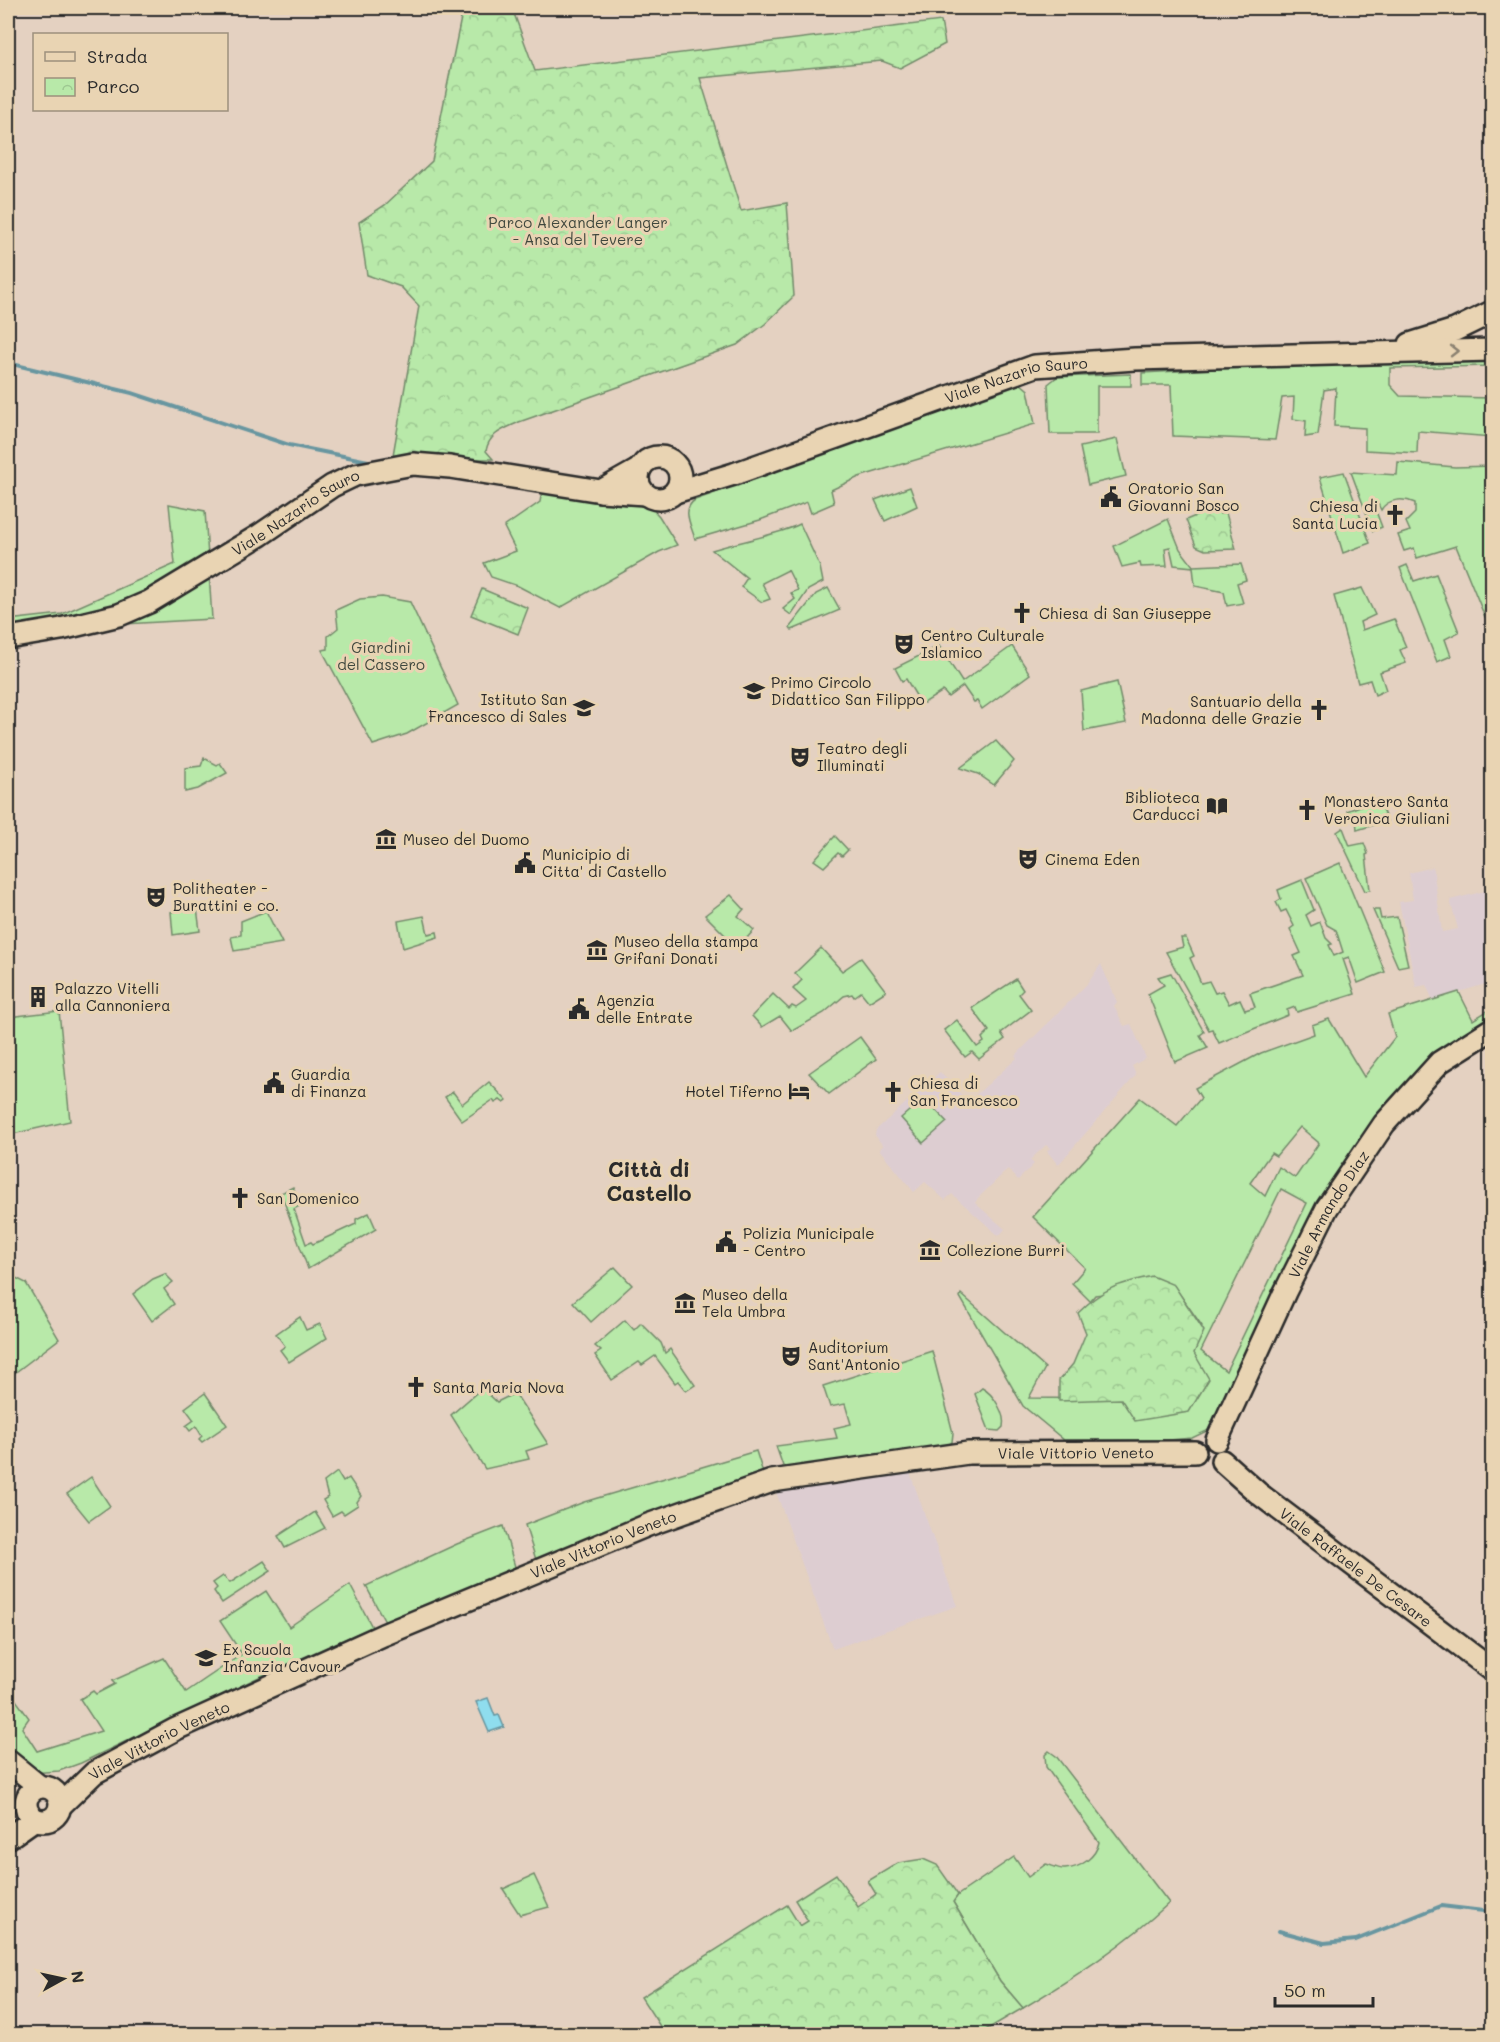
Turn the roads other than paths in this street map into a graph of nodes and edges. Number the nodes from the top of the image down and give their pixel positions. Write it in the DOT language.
graph roads {
  1 [pos="1492,312"];
  2 [pos="1492,350"];
  3 [pos="1374,352"];
  4 [pos="674,463"];
  5 [pos="640,468"];
  6 [pos="724,478"];
  7 [pos="601,491"];
  8 [pos="675,492"];
  9 [pos="645,494"];
  10 [pos="8,638"];
  11 [pos="1492,1029"];
  12 [pos="1217,1440"];
  13 [pos="1195,1452"];
  14 [pos="1222,1461"];
  15 [pos="1492,1670"];
  16 [pos="8,1761"];
  17 [pos="8,1768"];
  18 [pos="40,1801"];
  19 [pos="8,1826"];
  20 [pos="8,1838"];
  1 -- 3 [label="main road, Viale Nazario Sauro"];
  3 -- 2 [label="main road, Viale Nazario Sauro, one-way"];
  3 -- 6 [label="main road, Viale Nazario Sauro"];
  4 -- 5 [label="main road"];
  4 -- 6 [label="main road"];
  4 -- 8 [label="main road"];
  5 -- 7 [label="main road"];
  5 -- 9 [label="main road"];
  6 -- 8 [label="main road, Viale Nazario Sauro"];
  7 -- 9 [label="main road, Viale Nazario Sauro"];
  7 -- 10 [label="main road, Viale Nazario Sauro"];
  8 -- 9 [label="main road"];
  11 -- 12 [label="main road, Viale Armando Diaz"];
  12 -- 13 [label="main road"];
  12 -- 14 [label="main road"];
  13 -- 14 [label="main road"];
  13 -- 18 [label="main road, Viale Vittorio Veneto"];
  14 -- 15 [label="main road, Viale Raffaele De Cesare"];
  16 -- 18 [label="main road"];
  17 -- 18 [label="main road"];
  18 -- 19 [label="main road"];
  18 -- 20 [label="main road"];
}
